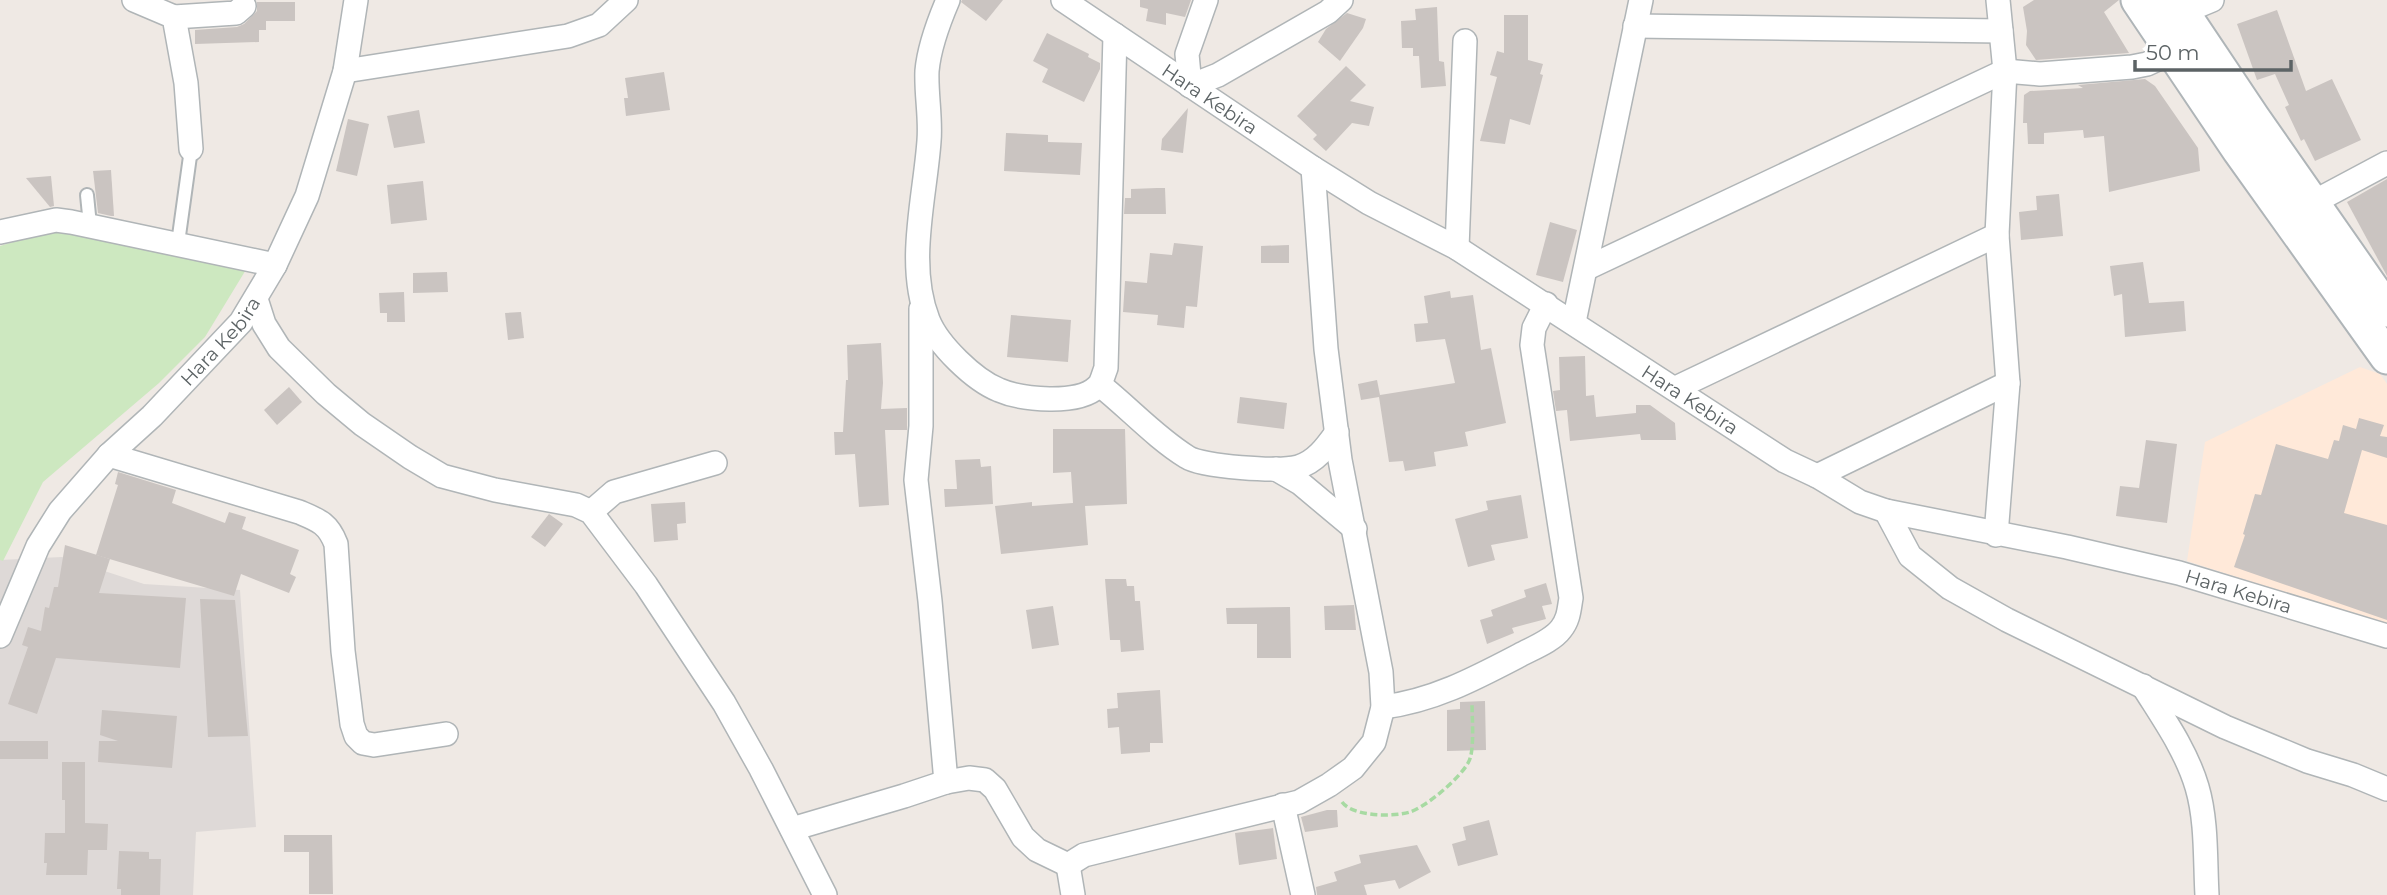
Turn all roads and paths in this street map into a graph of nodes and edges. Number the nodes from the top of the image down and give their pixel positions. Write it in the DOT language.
graph roads {
  1 [pos="134,0"];
  2 [pos="356,0"];
  3 [pos="626,0"];
  4 [pos="948,0"];
  5 [pos="1063,0"];
  6 [pos="1206,0"];
  7 [pos="1341,0"];
  8 [pos="1641,0"];
  9 [pos="1998,0"];
  10 [pos="2138,0"];
  11 [pos="2190,4"];
  12 [pos="244,6"];
  13 [pos="174,17"];
  14 [pos="1636,26"];
  15 [pos="2001,31"];
  16 [pos="1115,35"];
  17 [pos="1465,41"];
  18 [pos="2173,52"];
  19 [pos="345,71"];
  20 [pos="2005,71"];
  21 [pos="1190,86"];
  22 [pos="191,149"];
  23 [pos="2387,163"];
  24 [pos="1313,168"];
  25 [pos="87,195"];
  26 [pos="2312,203"];
  27 [pos="90,225"];
  28 [pos="0,232"];
  29 [pos="1997,234"];
  30 [pos="178,243"];
  31 [pos="1457,248"];
  32 [pos="275,265"];
  33 [pos="1587,268"];
  34 [pos="921,298"];
  35 [pos="256,299"];
  36 [pos="1546,304"];
  37 [pos="2387,310"];
  38 [pos="1574,322"];
  39 [pos="2387,357"];
  40 [pos="2008,383"];
  41 [pos="1100,385"];
  42 [pos="1676,388"];
  43 [pos="1338,432"];
  44 [pos="109,456"];
  45 [pos="716,463"];
  46 [pos="1276,469"];
  47 [pos="1817,476"];
  48 [pos="1886,511"];
  49 [pos="590,512"];
  50 [pos="1355,529"];
  51 [pos="1996,535"];
  52 [pos="0,636"];
  53 [pos="2387,636"];
  54 [pos="1473,680"];
  55 [pos="2143,686"];
  56 [pos="1383,706"];
  57 [pos="446,734"];
  58 [pos="946,782"];
  59 [pos="1329,785"];
  60 [pos="2387,789"];
  61 [pos="1283,805"];
  62 [pos="792,829"];
  63 [pos="1068,865"];
  64 [pos="825,895"];
  65 [pos="1073,895"];
  66 [pos="1303,895"];
  67 [pos="2207,895"];
  1 -- 13 [label="street"];
  2 -- 19 [label="street, Hara Kebira"];
  3 -- 19 [label="street"];
  4 -- 34 [label="street"];
  5 -- 16 [label="street, Hara Kebira"];
  6 -- 21 [label="street"];
  7 -- 21 [label="street"];
  8 -- 14 [label="street"];
  9 -- 15 [label="street"];
  10 -- 18 [label="main road"];
  11 -- 26 [label="main road"];
  12 -- 13 [label="street"];
  13 -- 22 [label="street"];
  14 -- 15 [label="street"];
  14 -- 33 [label="street"];
  15 -- 20 [label="street"];
  16 -- 21 [label="street, Hara Kebira"];
  16 -- 41 [label="street"];
  17 -- 31 [label="street"];
  18 -- 20 [label="street"];
  18 -- 39 [label="main road"];
  19 -- 32 [label="street, Hara Kebira"];
  20 -- 29 [label="street"];
  20 -- 33 [label="street"];
  21 -- 24 [label="street, Hara Kebira"];
  22 -- 30 [label="lane"];
  23 -- 26 [label="street"];
  24 -- 31 [label="street, Hara Kebira"];
  24 -- 43 [label="street"];
  25 -- 27 [label="lane"];
  26 -- 37 [label="main road"];
  27 -- 28 [label="street"];
  27 -- 30 [label="street"];
  29 -- 40 [label="street"];
  29 -- 42 [label="street"];
  30 -- 32 [label="street"];
  31 -- 36 [label="street, Hara Kebira"];
  32 -- 35 [label="street, Hara Kebira"];
  33 -- 38 [label="street"];
  34 -- 41 [label="street"];
  34 -- 58 [label="street"];
  35 -- 44 [label="street, Hara Kebira"];
  35 -- 49 [label="street"];
  36 -- 38 [label="street, Hara Kebira"];
  36 -- 54 [label="street"];
  38 -- 42 [label="street, Hara Kebira"];
  40 -- 47 [label="street"];
  40 -- 51 [label="street"];
  41 -- 46 [label="street"];
  42 -- 47 [label="street, Hara Kebira"];
  43 -- 46 [label="street"];
  43 -- 50 [label="street"];
  44 -- 52 [label="street, Hara Kebira"];
  44 -- 57 [label="street"];
  45 -- 49 [label="street"];
  46 -- 50 [label="street"];
  47 -- 48 [label="street, Hara Kebira"];
  48 -- 51 [label="street, Hara Kebira"];
  48 -- 55 [label="street"];
  49 -- 62 [label="street"];
  50 -- 56 [label="street"];
  51 -- 53 [label="street, Hara Kebira"];
  54 -- 56 [label="street"];
  54 -- 59 [label="path"];
  55 -- 60 [label="street"];
  55 -- 67 [label="street"];
  56 -- 59 [label="street"];
  58 -- 62 [label="street"];
  58 -- 63 [label="street"];
  59 -- 61 [label="street"];
  61 -- 63 [label="street"];
  61 -- 66 [label="street"];
  62 -- 64 [label="street"];
  63 -- 65 [label="street"];
}
